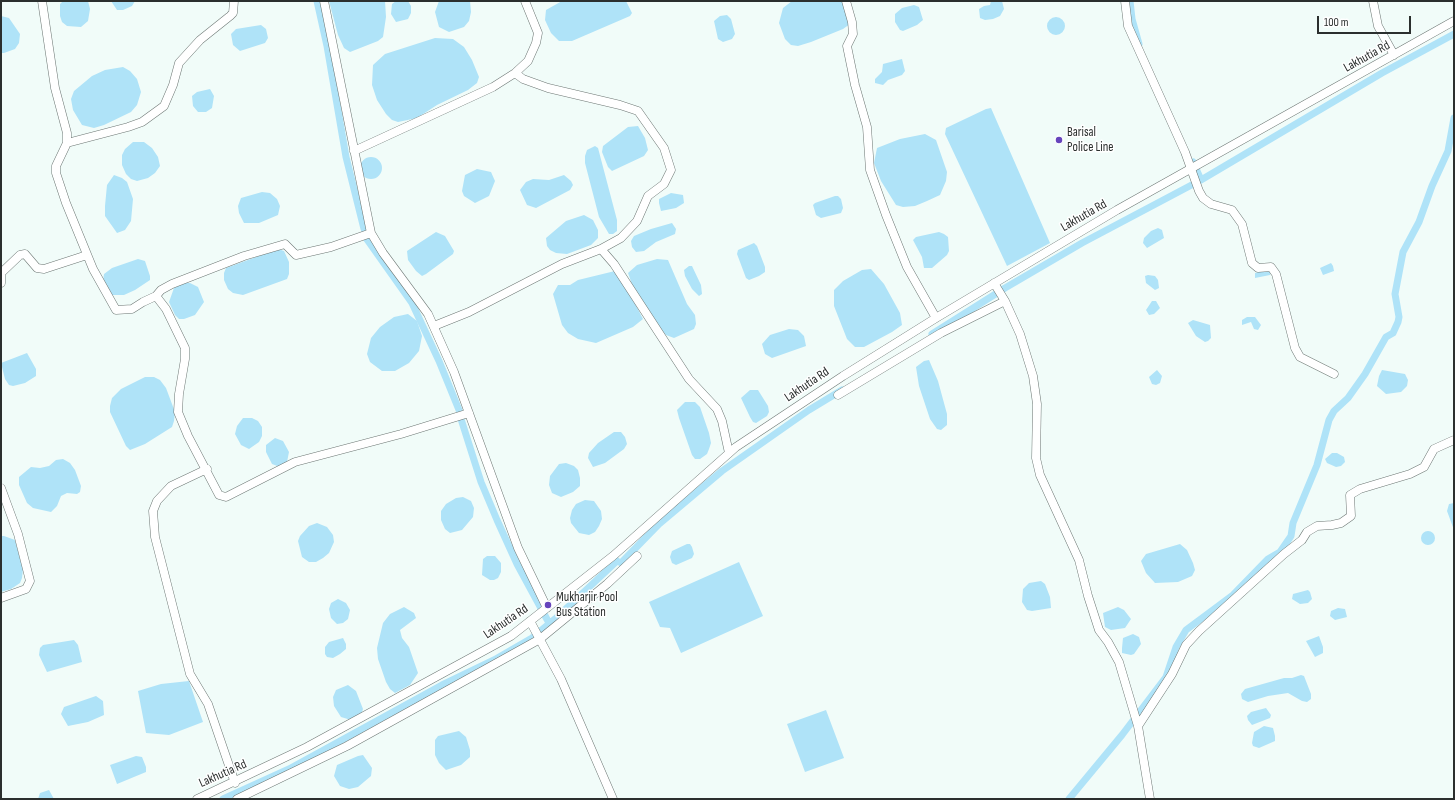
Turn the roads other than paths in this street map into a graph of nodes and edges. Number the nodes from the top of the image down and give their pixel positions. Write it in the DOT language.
graph roads {
  1 [pos="42,1"];
  2 [pos="234,1"];
  3 [pos="324,1"];
  4 [pos="525,1"];
  5 [pos="846,1"];
  6 [pos="1125,1"];
  7 [pos="1373,1"];
  8 [pos="1454,21"];
  9 [pos="1394,55"];
  10 [pos="515,73"];
  11 [pos="67,144"];
  12 [pos="354,151"];
  13 [pos="1191,169"];
  14 [pos="371,233"];
  15 [pos="601,249"];
  16 [pos="87,255"];
  17 [pos="1,274"];
  18 [pos="1,283"];
  19 [pos="994,283"];
  20 [pos="156,296"];
  21 [pos="1005,301"];
  22 [pos="936,318"];
  23 [pos="434,326"];
  24 [pos="1334,374"];
  25 [pos="838,395"];
  26 [pos="469,413"];
  27 [pos="1454,440"];
  28 [pos="729,453"];
  29 [pos="207,469"];
  30 [pos="1,488"];
  31 [pos="637,556"];
  32 [pos="1,598"];
  33 [pos="547,608"];
  34 [pos="530,621"];
  35 [pos="540,638"];
  36 [pos="1138,726"];
  37 [pos="234,783"];
  38 [pos="197,799"];
  39 [pos="237,799"];
  40 [pos="614,799"];
  41 [pos="1150,799"];
  1 -- 11 [label="street"];
  2 -- 11 [label="street"];
  3 -- 12 [label="street"];
  4 -- 10 [label="street"];
  5 -- 22 [label="street"];
  6 -- 13 [label="street"];
  7 -- 9 [label="street"];
  8 -- 9 [label="street, Lakhutia Rd"];
  9 -- 13 [label="street, Lakhutia Rd"];
  10 -- 12 [label="street"];
  10 -- 15 [label="street"];
  11 -- 16 [label="street"];
  12 -- 14 [label="street"];
  13 -- 19 [label="street, Lakhutia Rd"];
  13 -- 24 [label="street"];
  14 -- 20 [label="street"];
  14 -- 23 [label="street"];
  15 -- 23 [label="street"];
  15 -- 28 [label="street"];
  16 -- 17 [label="street"];
  16 -- 20 [label="street"];
  17 -- 18 [label="street"];
  19 -- 21 [label="street"];
  19 -- 22 [label="street, Lakhutia Rd"];
  20 -- 29 [label="street"];
  21 -- 25 [label="street"];
  21 -- 36 [label="street"];
  22 -- 28 [label="street, Lakhutia Rd"];
  23 -- 26 [label="street"];
  26 -- 29 [label="street"];
  26 -- 33 [label="street"];
  27 -- 36 [label="street"];
  28 -- 33 [label="street, Lakhutia Rd"];
  29 -- 37 [label="street"];
  30 -- 32 [label="street"];
  31 -- 35 [label="street"];
  33 -- 34 [label="street, Lakhutia Rd"];
  34 -- 35 [label="street"];
  34 -- 37 [label="street, Lakhutia Rd"];
  35 -- 39 [label="street"];
  35 -- 40 [label="street"];
  36 -- 41 [label="street"];
  37 -- 38 [label="street, Lakhutia Rd"];
}
